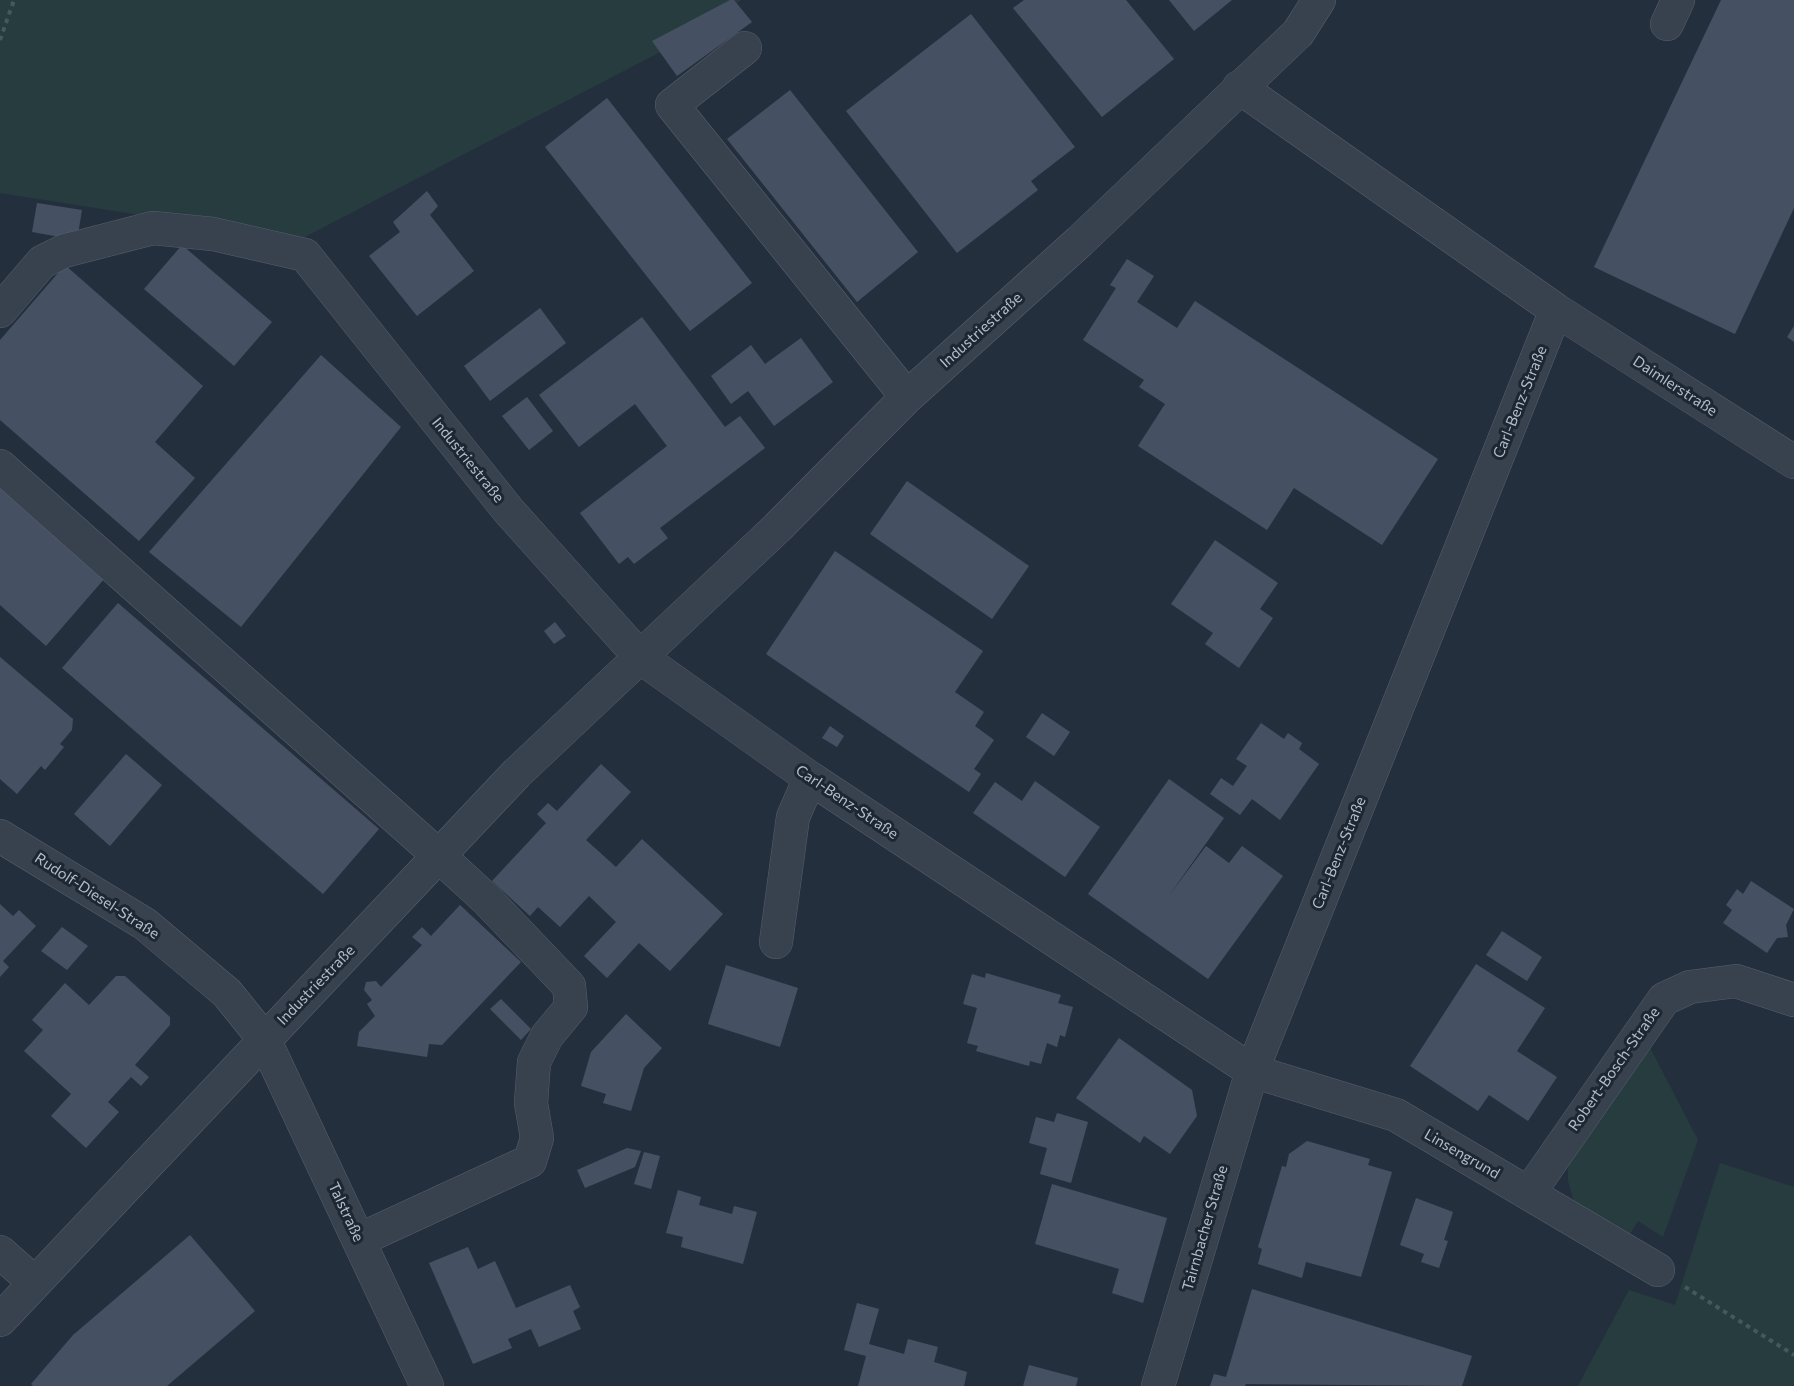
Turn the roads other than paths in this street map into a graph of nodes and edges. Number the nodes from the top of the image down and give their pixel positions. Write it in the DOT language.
graph roads {
  1 [pos="1318,0"];
  2 [pos="745,48"];
  3 [pos="1239,87"];
  4 [pos="1556,310"];
  5 [pos="0,311"];
  6 [pos="907,397"];
  7 [pos="1794,462"];
  8 [pos="0,466"];
  9 [pos="640,657"];
  10 [pos="810,778"];
  11 [pos="0,836"];
  12 [pos="439,856"];
  13 [pos="776,942"];
  14 [pos="1794,999"];
  15 [pos="264,1039"];
  16 [pos="1252,1071"];
  17 [pos="1529,1193"];
  18 [pos="359,1240"];
  19 [pos="0,1251"];
  20 [pos="1658,1270"];
  21 [pos="35,1283"];
  22 [pos="0,1320"];
  23 [pos="427,1386"];
  24 [pos="1158,1386"];
  1 -- 3 [label="street, Industriestraße"];
  2 -- 6 [label="street"];
  3 -- 4 [label="street"];
  3 -- 6 [label="street, Industriestraße"];
  4 -- 7 [label="street, Daimlerstraße"];
  4 -- 16 [label="street, Carl-Benz-Straße"];
  5 -- 9 [label="street, Industriestraße"];
  6 -- 9 [label="street, Industriestraße"];
  8 -- 12 [label="street"];
  9 -- 10 [label="street, Carl-Benz-Straße"];
  9 -- 12 [label="street, Industriestraße"];
  10 -- 13 [label="street"];
  10 -- 16 [label="street, Carl-Benz-Straße"];
  11 -- 15 [label="street, Rudolf-Diesel-Straße"];
  12 -- 15 [label="street, Industriestraße"];
  12 -- 18 [label="street"];
  14 -- 17 [label="street, Robert-Bosch-Straße"];
  15 -- 18 [label="street, Talstraße"];
  15 -- 21 [label="street, Industriestraße"];
  16 -- 17 [label="street, Linsengrund"];
  16 -- 24 [label="street, Tairnbacher Straße"];
  17 -- 20 [label="street, Linsengrund"];
  18 -- 23 [label="street, Talstraße"];
  19 -- 21 [label="street"];
  21 -- 22 [label="street, Industriestraße"];
}
